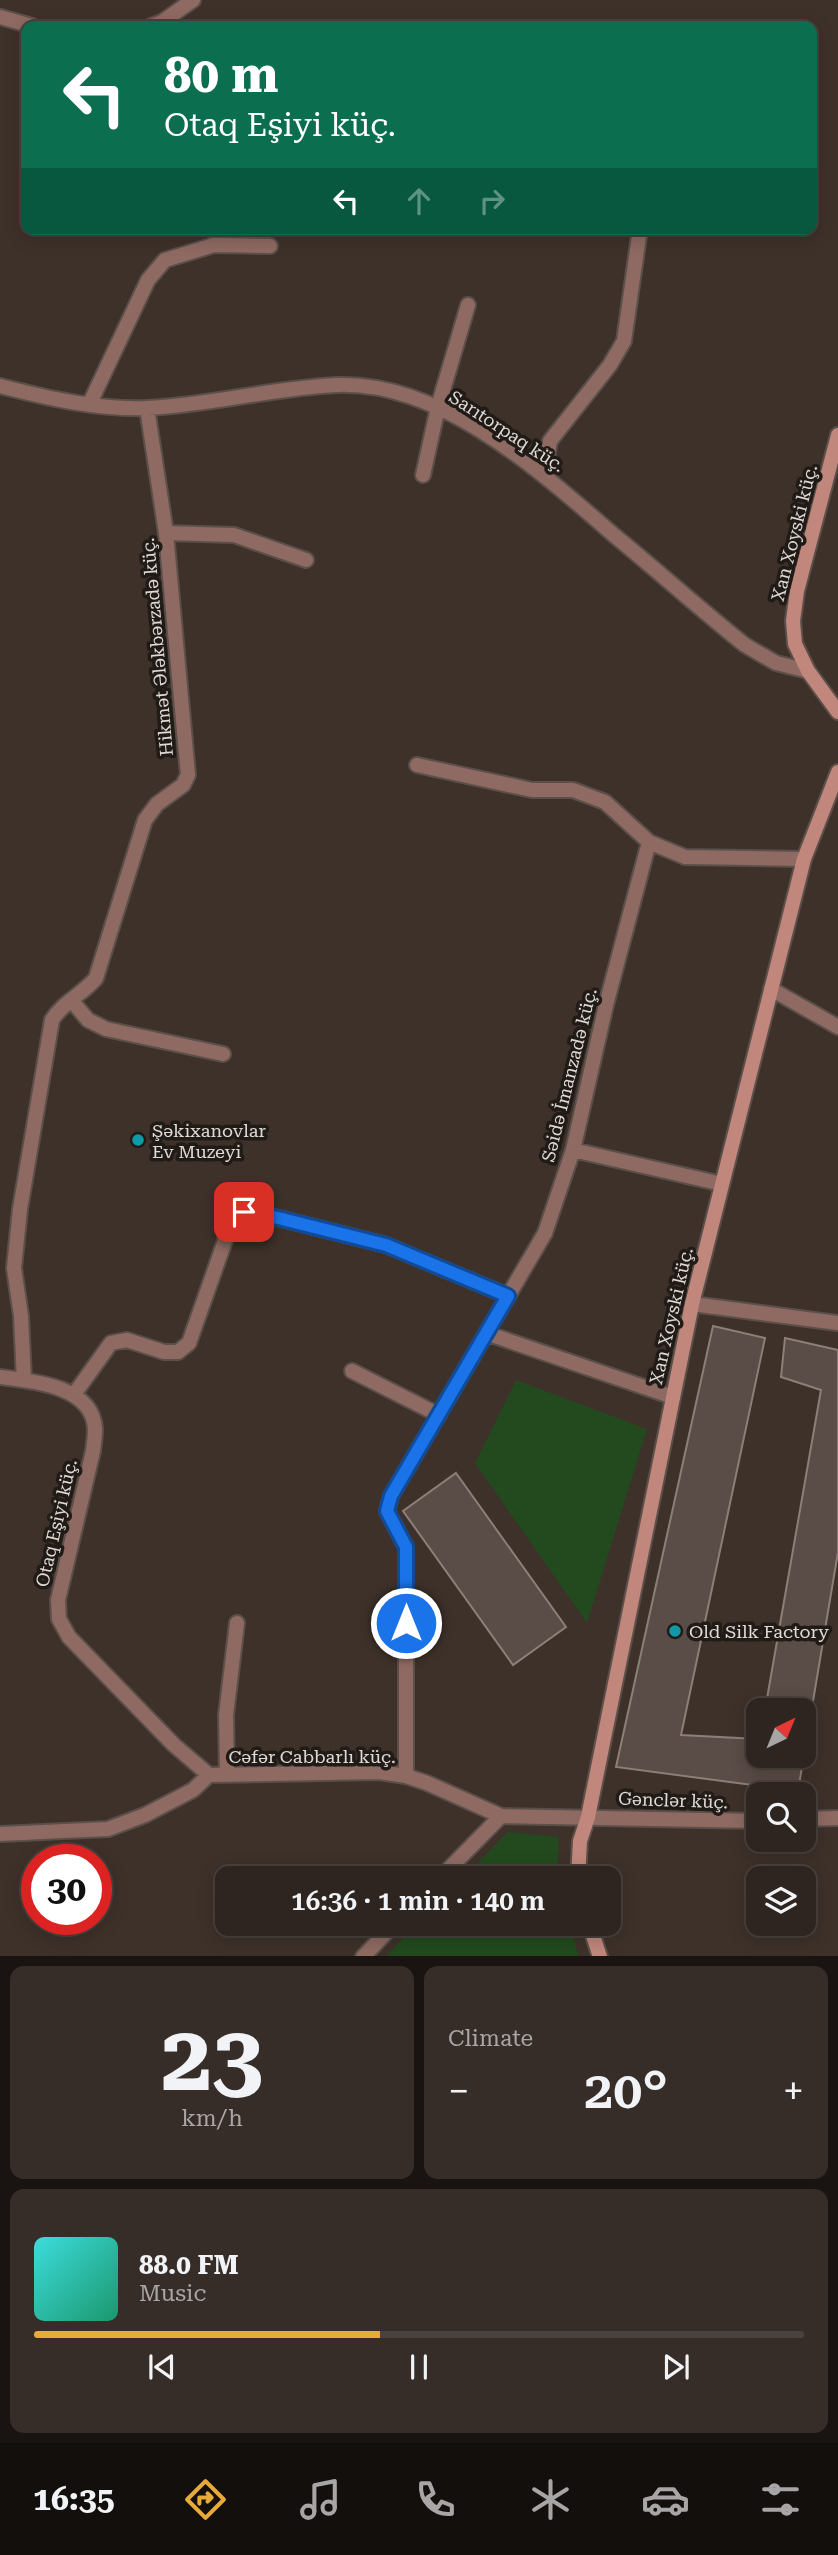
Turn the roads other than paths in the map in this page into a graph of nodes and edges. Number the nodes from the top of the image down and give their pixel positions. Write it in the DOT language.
graph roads {
  1 [pos="193,0"];
  2 [pos="0,18"];
  3 [pos="163,21"];
  4 [pos="21,23"];
  5 [pos="639,235"];
  6 [pos="270,246"];
  7 [pos="468,305"];
  8 [pos="0,387"];
  9 [pos="90,403"];
  10 [pos="438,407"];
  11 [pos="147,408"];
  12 [pos="838,435"];
  13 [pos="423,475"];
  14 [pos="544,475"];
  15 [pos="166,533"];
  16 [pos="306,560"];
  17 [pos="808,671"];
  18 [pos="838,712"];
  19 [pos="417,765"];
  20 [pos="836,781"];
  21 [pos="649,842"];
  22 [pos="804,859"];
  23 [pos="771,989"];
  24 [pos="71,1000"];
  25 [pos="838,1027"];
  26 [pos="223,1054"];
  27 [pos="573,1150"];
  28 [pos="722,1184"];
  29 [pos="508,1296"];
  30 [pos="692,1304"];
  31 [pos="838,1323"];
  32 [pos="486,1333"];
  33 [pos="352,1371"];
  34 [pos="0,1377"];
  35 [pos="24,1380"];
  36 [pos="75,1393"];
  37 [pos="673,1397"];
  38 [pos="439,1415"];
  39 [pos="237,1623"];
  40 [pos="209,1775"];
  41 [pos="227,1775"];
  42 [pos="406,1776"];
  43 [pos="501,1816"];
  44 [pos="587,1817"];
  45 [pos="838,1818"];
  46 [pos="816,1819"];
  47 [pos="746,1821"];
  48 [pos="0,1834"];
  49 [pos="452,1866"];
  50 [pos="579,1866"];
  51 [pos="383,1936"];
  52 [pos="593,1936"];
  53 [pos="363,1956"];
  54 [pos="600,1956"];
  1 -- 3 [label="street"];
  2 -- 4 [label="street"];
  5 -- 14 [label="street"];
  6 -- 9 [label="street"];
  7 -- 10 [label="street"];
  8 -- 9 [label="street, Sarıtorpaq küç."];
  9 -- 11 [label="street, Sarıtorpaq küç."];
  10 -- 11 [label="street, Sarıtorpaq küç."];
  10 -- 13 [label="street"];
  10 -- 14 [label="street, Sarıtorpaq küç."];
  11 -- 15 [label="street, Hikmət Ələkbərzadə küç."];
  12 -- 17 [label="street, Xan Xoyski küç."];
  14 -- 17 [label="street, Sarıtorpaq küç."];
  15 -- 16 [label="street"];
  15 -- 24 [label="street, Hikmət Ələkbərzadə küç."];
  17 -- 18 [label="street, Xan Xoyski küç."];
  19 -- 21 [label="street"];
  20 -- 22 [label="street, Xan Xoyski küç."];
  21 -- 22 [label="street"];
  21 -- 27 [label="street, Səidə İmanzadə küç."];
  22 -- 23 [label="street, Xan Xoyski küç."];
  23 -- 25 [label="street"];
  23 -- 28 [label="street, Xan Xoyski küç."];
  24 -- 26 [label="street"];
  24 -- 35 [label="street, Hikmət Ələkbərzadə küç."];
  27 -- 28 [label="street"];
  27 -- 29 [label="street, Səidə İmanzadə küç."];
  28 -- 30 [label="street, Xan Xoyski küç."];
  29 -- 32 [label="street, Səidə İmanzadə küç."];
  29 -- 36 [label="street"];
  30 -- 31 [label="street"];
  30 -- 37 [label="street, Xan Xoyski küç."];
  32 -- 37 [label="street"];
  32 -- 38 [label="street, Səidə İmanzadə küç."];
  33 -- 38 [label="street"];
  34 -- 35 [label="street"];
  35 -- 36 [label="street"];
  36 -- 40 [label="street, Otaq Eşiyi küç."];
  37 -- 44 [label="street, Xan Xoyski küç."];
  38 -- 42 [label="street, Səidə İmanzadə küç."];
  39 -- 41 [label="street"];
  40 -- 41 [label="street, Cəfər Cabbarlı küç."];
  40 -- 48 [label="street, Cəfər Cabbarlı küç."];
  41 -- 42 [label="street, Cəfər Cabbarlı küç."];
  42 -- 43 [label="street, Cəfər Cabbarlı küç."];
  43 -- 44 [label="street, Cəfər Cabbarlı küç."];
  43 -- 49 [label="street"];
  44 -- 47 [label="street, Gənclər küç."];
  44 -- 50 [label="street, Xan Xoyski küç."];
  45 -- 46 [label="street"];
  51 -- 53 [label="street"];
  52 -- 54 [label="street"];
}
